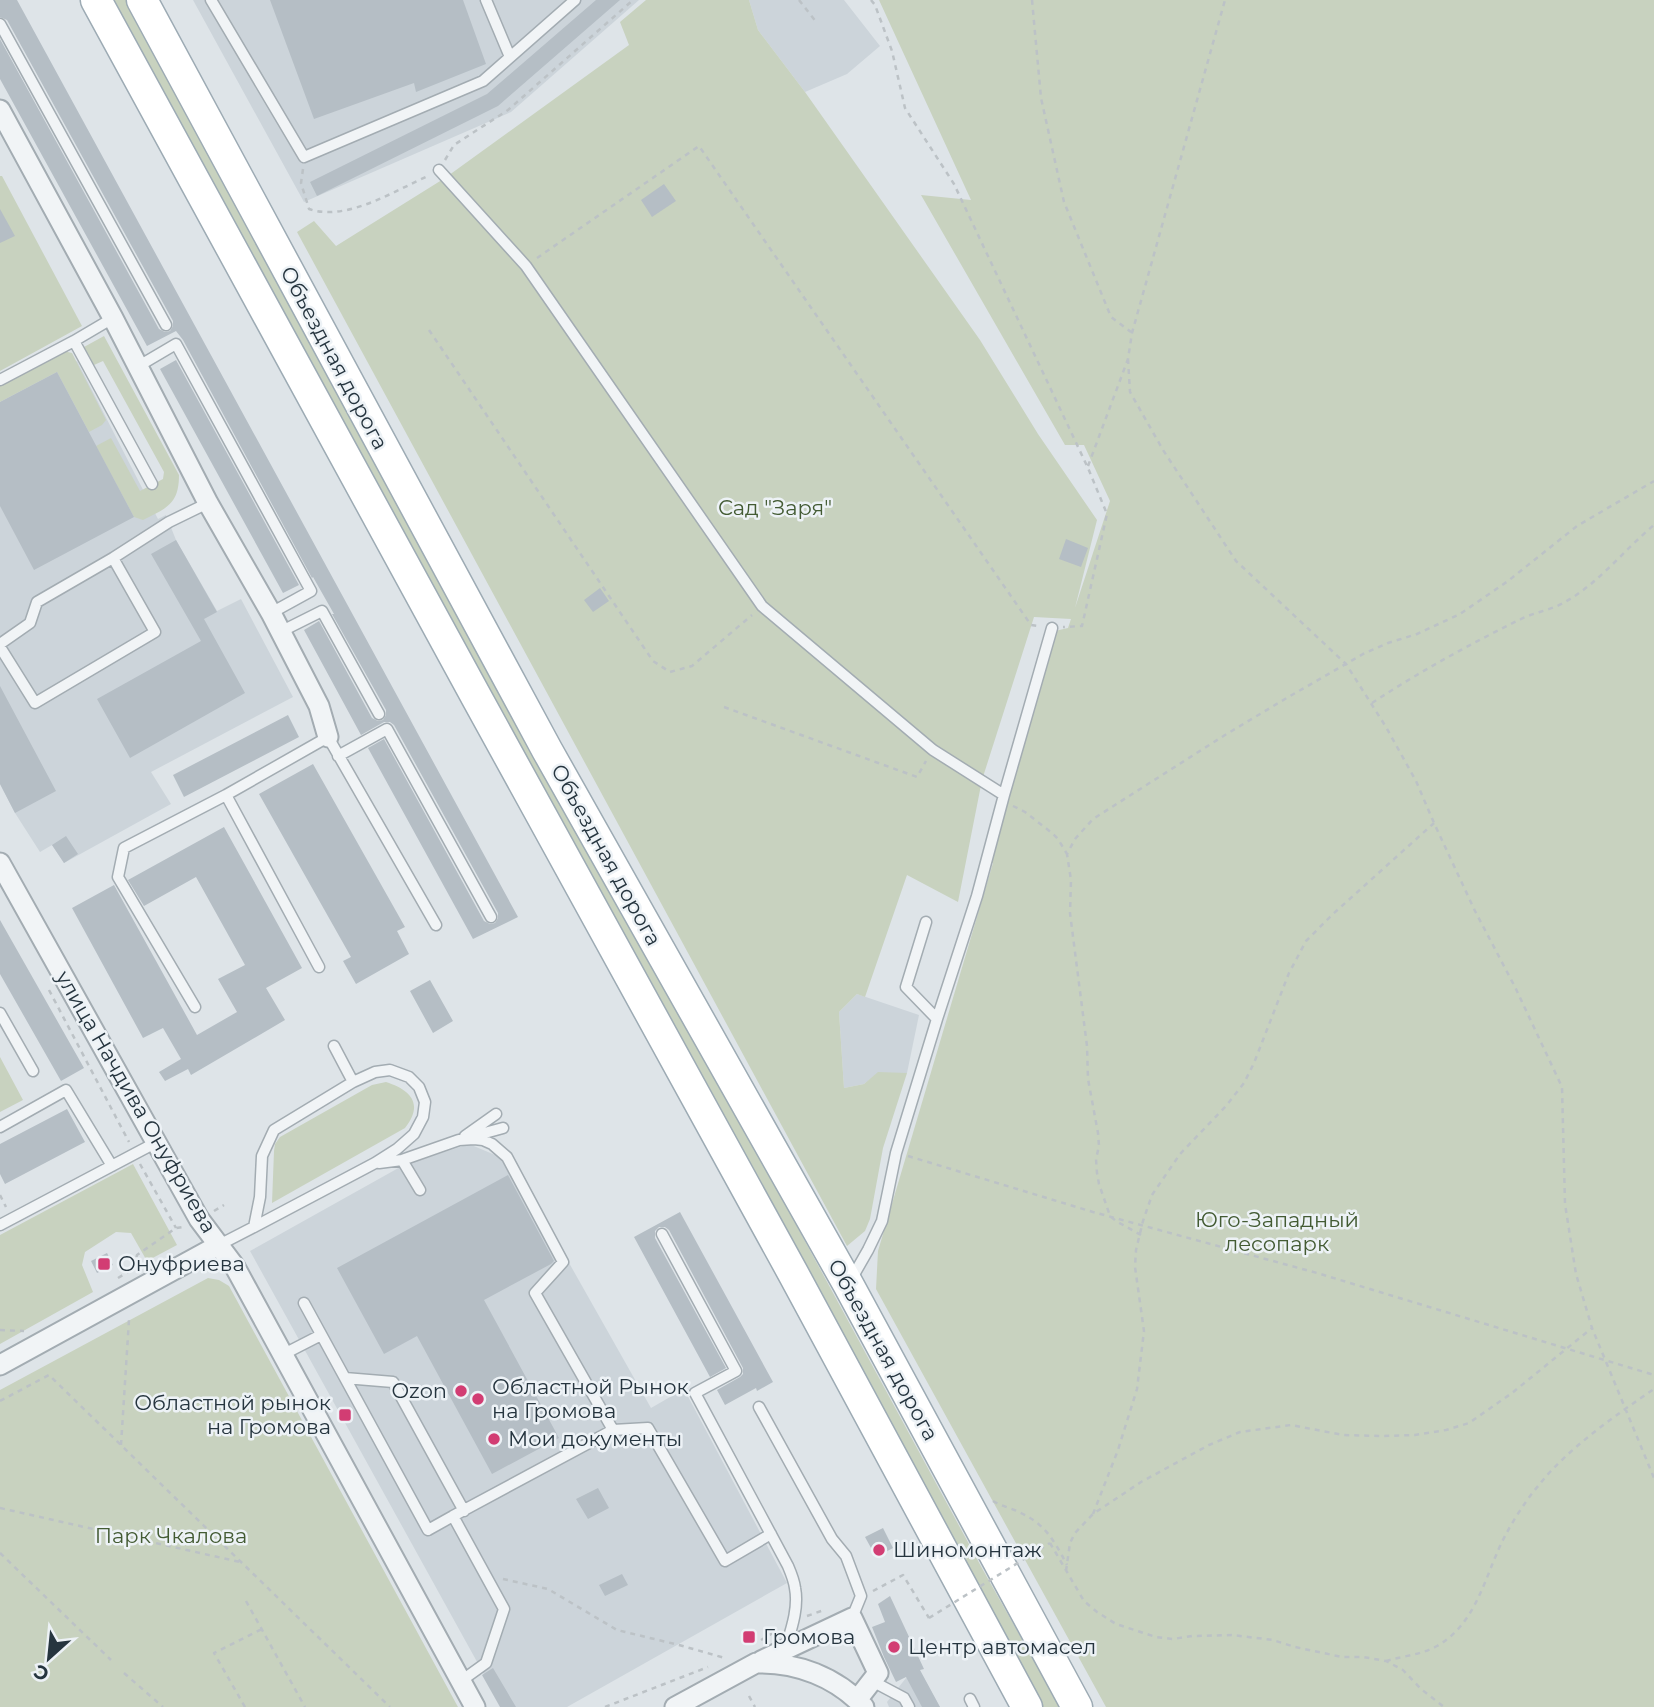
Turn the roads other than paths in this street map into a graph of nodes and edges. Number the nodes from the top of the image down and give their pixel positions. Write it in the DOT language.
graph roads {
  1 [pos="96,0"];
  2 [pos="142,0"];
  3 [pos="211,0"];
  4 [pos="486,0"];
  5 [pos="575,0"];
  6 [pos="0,24"];
  7 [pos="510,57"];
  8 [pos="0,110"];
  9 [pos="439,170"];
  10 [pos="113,318"];
  11 [pos="166,325"];
  12 [pos="74,341"];
  13 [pos="137,367"];
  14 [pos="0,380"];
  15 [pos="152,484"];
  16 [pos="208,503"];
  17 [pos="113,558"];
  18 [pos="271,613"];
  19 [pos="1052,628"];
  20 [pos="281,632"];
  21 [pos="0,645"];
  22 [pos="379,714"];
  23 [pos="328,737"];
  24 [pos="338,756"];
  25 [pos="226,795"];
  26 [pos="1004,795"];
  27 [pos="0,863"];
  28 [pos="491,917"];
  29 [pos="926,922"];
  30 [pos="436,925"];
  31 [pos="319,967"];
  32 [pos="195,1007"];
  33 [pos="0,1013"];
  34 [pos="937,1019"];
  35 [pos="334,1046"];
  36 [pos="33,1071"];
  37 [pos="353,1082"];
  38 [pos="496,1114"];
  39 [pos="0,1127"];
  40 [pos="503,1128"];
  41 [pos="459,1140"];
  42 [pos="157,1142"];
  43 [pos="402,1160"];
  44 [pos="375,1163"];
  45 [pos="112,1166"];
  46 [pos="420,1190"];
  47 [pos="0,1225"];
  48 [pos="254,1227"];
  49 [pos="662,1234"];
  50 [pos="219,1245"];
  51 [pos="848,1284"];
  52 [pos="304,1303"];
  53 [pos="321,1335"];
  54 [pos="282,1355"];
  55 [pos="0,1365"];
  56 [pos="345,1378"];
  57 [pos="760,1407"];
  58 [pos="613,1430"];
  59 [pos="464,1511"];
  60 [pos="453,1516"];
  61 [pos="771,1534"];
  62 [pos="852,1619"];
  63 [pos="785,1650"];
  64 [pos="757,1663"];
  65 [pos="461,1681"];
  66 [pos="872,1681"];
  67 [pos="861,1703"];
  68 [pos="475,1707"];
  69 [pos="675,1707"];
  70 [pos="909,1707"];
  71 [pos="1027,1707"];
  72 [pos="1077,1707"];
  1 -- 71 [label="main road, Объездная дорога"];
  2 -- 51 [label="main road, Объездная дорога"];
  3 -- 7 [label="lane"];
  4 -- 7 [label="lane"];
  5 -- 7 [label="lane"];
  6 -- 11 [label="lane"];
  8 -- 10 [label="street"];
  9 -- 26 [label="lane"];
  10 -- 12 [label="lane"];
  10 -- 13 [label="street"];
  12 -- 14 [label="lane"];
  12 -- 15 [label="lane"];
  13 -- 16 [label="street"];
  13 -- 18 [label="lane"];
  16 -- 17 [label="lane"];
  16 -- 18 [label="street"];
  17 -- 21 [label="lane"];
  17 -- 21 [label="lane"];
  18 -- 20 [label="street"];
  19 -- 26 [label="lane"];
  20 -- 22 [label="lane"];
  20 -- 23 [label="street"];
  23 -- 24 [label="lane"];
  23 -- 25 [label="lane"];
  24 -- 28 [label="lane"];
  24 -- 30 [label="lane"];
  25 -- 31 [label="lane"];
  25 -- 32 [label="lane"];
  26 -- 34 [label="lane"];
  27 -- 42 [label="street, улица Начдива Онуфриева"];
  29 -- 34 [label="lane"];
  33 -- 36 [label="lane"];
  34 -- 51 [label="lane"];
  35 -- 37 [label="lane"];
  37 -- 44 [label="lane"];
  37 -- 48 [label="lane"];
  38 -- 41 [label="lane"];
  39 -- 45 [label="lane"];
  40 -- 41 [label="lane"];
  41 -- 43 [label="lane"];
  41 -- 58 [label="lane"];
  42 -- 45 [label="lane"];
  42 -- 50 [label="street, улица Начдива Онуфриева"];
  43 -- 44 [label="lane"];
  43 -- 46 [label="lane"];
  44 -- 48 [label="lane"];
  45 -- 47 [label="lane"];
  48 -- 50 [label="lane"];
  49 -- 61 [label="lane"];
  50 -- 54 [label="street, улица Начдива Онуфриева"];
  50 -- 55 [label="street"];
  51 -- 72 [label="main road, Объездная дорога"];
  52 -- 53 [label="lane"];
  53 -- 54 [label="lane"];
  53 -- 56 [label="lane"];
  54 -- 65 [label="street, улица Начдива Онуфриева"];
  56 -- 59 [label="lane"];
  56 -- 60 [label="lane"];
  57 -- 62 [label="lane"];
  58 -- 59 [label="lane"];
  58 -- 61 [label="lane"];
  59 -- 60 [label="lane"];
  60 -- 65 [label="lane"];
  61 -- 63 [label="lane"];
  62 -- 63 [label="street"];
  62 -- 66 [label="street"];
  63 -- 64 [label="street"];
  64 -- 67 [label="street"];
  64 -- 69 [label="street"];
  65 -- 68 [label="street, улица Начдива Онуфриева"];
  66 -- 67 [label="street"];
  66 -- 70 [label="lane"];
}
